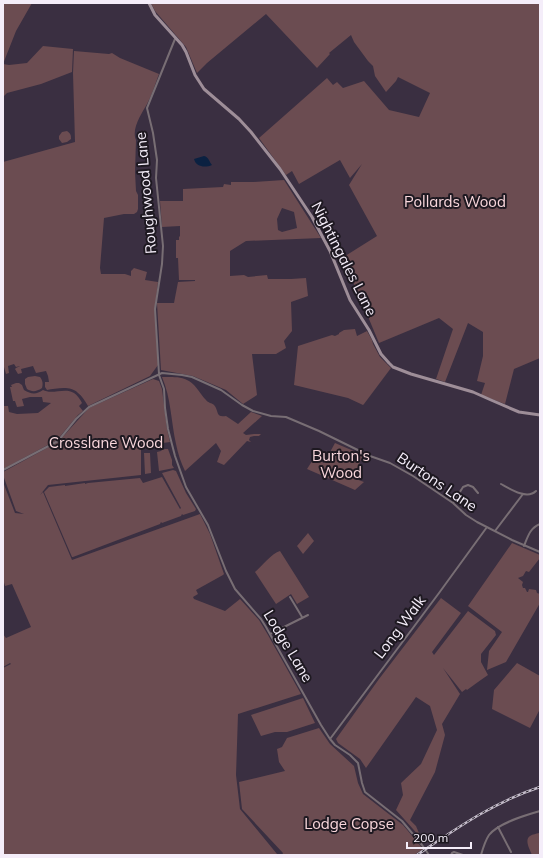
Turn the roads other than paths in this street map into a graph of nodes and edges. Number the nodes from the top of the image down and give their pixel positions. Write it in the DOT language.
graph roads {
  1 [pos="149,3"];
  2 [pos="175,39"];
  3 [pos="159,374"];
  4 [pos="540,415"];
  5 [pos="3,470"];
  6 [pos="501,484"];
  7 [pos="536,491"];
  8 [pos="478,493"];
  9 [pos="523,494"];
  10 [pos="453,503"];
  11 [pos="540,524"];
  12 [pos="487,526"];
  13 [pos="495,531"];
  14 [pos="524,546"];
  15 [pos="540,552"];
  16 [pos="290,597"];
  17 [pos="308,614"];
  18 [pos="302,617"];
  19 [pos="270,634"];
  20 [pos="330,739"];
  21 [pos="540,811"];
  22 [pos="498,827"];
  23 [pos="511,852"];
  24 [pos="457,854"];
  25 [pos="429,855"];
  26 [pos="451,855"];
  27 [pos="463,855"];
  28 [pos="481,855"];
  1 -- 2 [label="main road, Nightingales Lane"];
  2 -- 3 [label="street, Roughwood Lane"];
  2 -- 4 [label="main road, Nightingales Lane"];
  3 -- 5 [label="street, Burtons Lane"];
  3 -- 10 [label="street, Burtons Lane"];
  3 -- 19 [label="street, Lodge Lane"];
  6 -- 9 [label="street"];
  7 -- 9 [label="street"];
  8 -- 10 [label="street"];
  9 -- 13 [label="street"];
  10 -- 12 [label="street, Burtons Lane"];
  11 -- 14 [label="street"];
  12 -- 13 [label="street, Burtons Lane"];
  12 -- 20 [label="street, Long Walk"];
  13 -- 14 [label="street, Burtons Lane"];
  14 -- 15 [label="street, Burtons Lane"];
  16 -- 18 [label="street"];
  17 -- 18 [label="street"];
  18 -- 19 [label="street"];
  19 -- 20 [label="street, Lodge Lane"];
  20 -- 25 [label="street, Lodge Lane"];
  21 -- 22 [label="street"];
  22 -- 23 [label="street"];
  22 -- 28 [label="street"];
  24 -- 26 [label="street"];
  24 -- 27 [label="street"];
}
